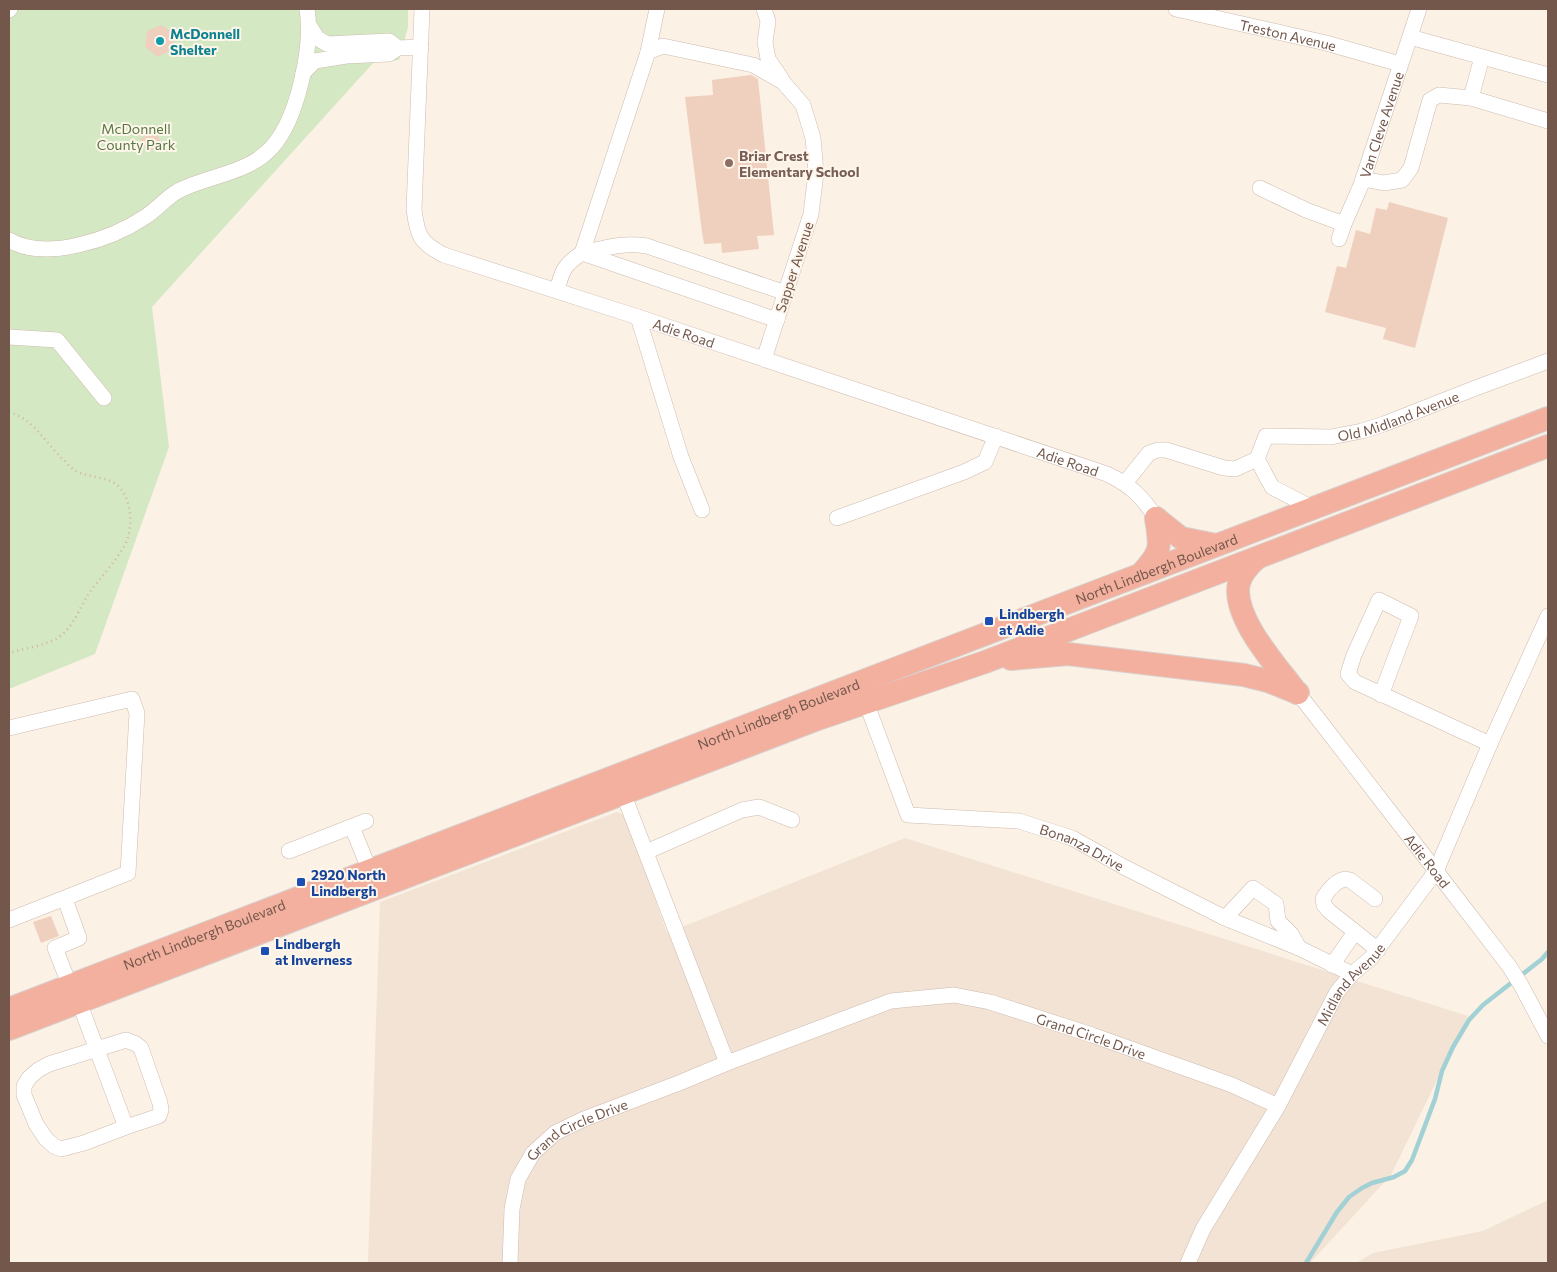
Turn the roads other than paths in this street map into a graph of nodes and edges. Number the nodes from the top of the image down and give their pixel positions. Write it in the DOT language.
graph roads {
  1 [pos="307,9"];
  2 [pos="422,9"];
  3 [pos="657,9"];
  4 [pos="764,9"];
  5 [pos="1176,9"];
  6 [pos="1419,9"];
  7 [pos="309,26"];
  8 [pos="1410,36"];
  9 [pos="421,47"];
  10 [pos="398,48"];
  11 [pos="648,52"];
  12 [pos="1482,57"];
  13 [pos="1400,64"];
  14 [pos="302,73"];
  15 [pos="1548,75"];
  16 [pos="783,82"];
  17 [pos="1471,98"];
  18 [pos="1548,121"];
  19 [pos="1363,179"];
  20 [pos="1260,188"];
  21 [pos="10,245"];
  22 [pos="582,253"];
  23 [pos="557,291"];
  24 [pos="786,293"];
  25 [pos="638,317"];
  26 [pos="777,320"];
  27 [pos="9,337"];
  28 [pos="764,359"];
  29 [pos="1548,361"];
  30 [pos="104,398"];
  31 [pos="1548,418"];
  32 [pos="996,436"];
  33 [pos="1548,446"];
  34 [pos="1257,459"];
  35 [pos="1125,484"];
  36 [pos="1312,508"];
  37 [pos="702,510"];
  38 [pos="837,518"];
  39 [pos="1156,518"];
  40 [pos="1216,545"];
  41 [pos="1257,558"];
  42 [pos="1142,573"];
  43 [pos="1548,616"];
  44 [pos="986,662"];
  45 [pos="1298,694"];
  46 [pos="1381,695"];
  47 [pos="866,702"];
  48 [pos="9,728"];
  49 [pos="1490,744"];
  50 [pos="623,793"];
  51 [pos="792,820"];
  52 [pos="289,851"];
  53 [pos="646,852"];
  54 [pos="370,871"];
  55 [pos="1436,871"];
  56 [pos="1375,898"];
  57 [pos="65,899"];
  58 [pos="1225,918"];
  59 [pos="9,920"];
  60 [pos="1355,932"];
  61 [pos="1299,948"];
  62 [pos="1378,950"];
  63 [pos="1332,964"];
  64 [pos="1352,974"];
  65 [pos="75,994"];
  66 [pos="9,1009"];
  67 [pos="9,1029"];
  68 [pos="1548,1036"];
  69 [pos="97,1050"];
  70 [pos="727,1062"];
  71 [pos="1278,1106"];
  72 [pos="126,1127"];
  73 [pos="510,1263"];
  74 [pos="1188,1263"];
  1 -- 7 [label="street"];
  2 -- 9 [label="street, Adie Road"];
  3 -- 11 [label="street"];
  4 -- 16 [label="street"];
  5 -- 13 [label="street, Treston Avenue"];
  6 -- 8 [label="street, Van Cleve Avenue"];
  7 -- 10 [label="street"];
  7 -- 14 [label="street"];
  8 -- 12 [label="street"];
  8 -- 13 [label="street, Van Cleve Avenue"];
  9 -- 10 [label="street"];
  9 -- 23 [label="street, Adie Road"];
  10 -- 14 [label="street"];
  11 -- 16 [label="street"];
  11 -- 22 [label="street"];
  12 -- 15 [label="street"];
  12 -- 17 [label="street"];
  13 -- 19 [label="street, Van Cleve Avenue"];
  14 -- 21 [label="street"];
  16 -- 24 [label="street, Sapper Avenue"];
  17 -- 18 [label="street"];
  17 -- 19 [label="street"];
  19 -- 20 [label="street, Van Cleve Avenue"];
  22 -- 23 [label="street"];
  22 -- 24 [label="street"];
  22 -- 26 [label="street"];
  23 -- 25 [label="street, Adie Road"];
  24 -- 26 [label="street, Sapper Avenue"];
  25 -- 28 [label="street, Adie Road"];
  25 -- 37 [label="street"];
  26 -- 28 [label="street, Sapper Avenue"];
  27 -- 30 [label="street"];
  28 -- 32 [label="street, Adie Road"];
  29 -- 34 [label="street, Old Midland Avenue"];
  31 -- 36 [label="highway, North Lindbergh Boulevard"];
  32 -- 35 [label="street, Adie Road"];
  32 -- 38 [label="street"];
  33 -- 41 [label="highway, North Lindbergh Boulevard"];
  34 -- 35 [label="street"];
  34 -- 36 [label="street"];
  35 -- 39 [label="street, Adie Road"];
  36 -- 40 [label="highway, North Lindbergh Boulevard"];
  39 -- 40 [label="highway"];
  39 -- 42 [label="highway"];
  40 -- 42 [label="highway, North Lindbergh Boulevard"];
  41 -- 44 [label="highway, North Lindbergh Boulevard"];
  41 -- 45 [label="highway"];
  42 -- 54 [label="highway, North Lindbergh Boulevard"];
  43 -- 49 [label="street, Midland Avenue"];
  44 -- 45 [label="highway"];
  44 -- 47 [label="highway, North Lindbergh Boulevard"];
  45 -- 55 [label="street, Adie Road"];
  46 -- 46 [label="street"];
  46 -- 49 [label="street"];
  47 -- 50 [label="highway, North Lindbergh Boulevard"];
  47 -- 58 [label="street, Bonanza Drive"];
  48 -- 57 [label="street"];
  49 -- 55 [label="street, Midland Avenue"];
  50 -- 53 [label="street"];
  50 -- 65 [label="highway, North Lindbergh Boulevard"];
  51 -- 53 [label="street"];
  52 -- 54 [label="street"];
  53 -- 70 [label="street"];
  54 -- 65 [label="highway, North Lindbergh Boulevard"];
  55 -- 62 [label="street, Midland Avenue"];
  55 -- 68 [label="street, Adie Road"];
  56 -- 60 [label="street"];
  57 -- 59 [label="street"];
  57 -- 65 [label="street"];
  58 -- 61 [label="street, Bonanza Drive"];
  58 -- 61 [label="street"];
  60 -- 62 [label="street"];
  60 -- 63 [label="street"];
  61 -- 63 [label="street, Bonanza Drive"];
  62 -- 64 [label="street, Midland Avenue"];
  63 -- 64 [label="street, Bonanza Drive"];
  64 -- 71 [label="street, Midland Avenue"];
  65 -- 66 [label="highway, North Lindbergh Boulevard"];
  65 -- 67 [label="highway, North Lindbergh Boulevard"];
  65 -- 69 [label="street"];
  69 -- 72 [label="street"];
  69 -- 72 [label="street"];
  69 -- 72 [label="street"];
  70 -- 71 [label="street, Grand Circle Drive"];
  70 -- 73 [label="street, Grand Circle Drive"];
  71 -- 74 [label="street"];
}
